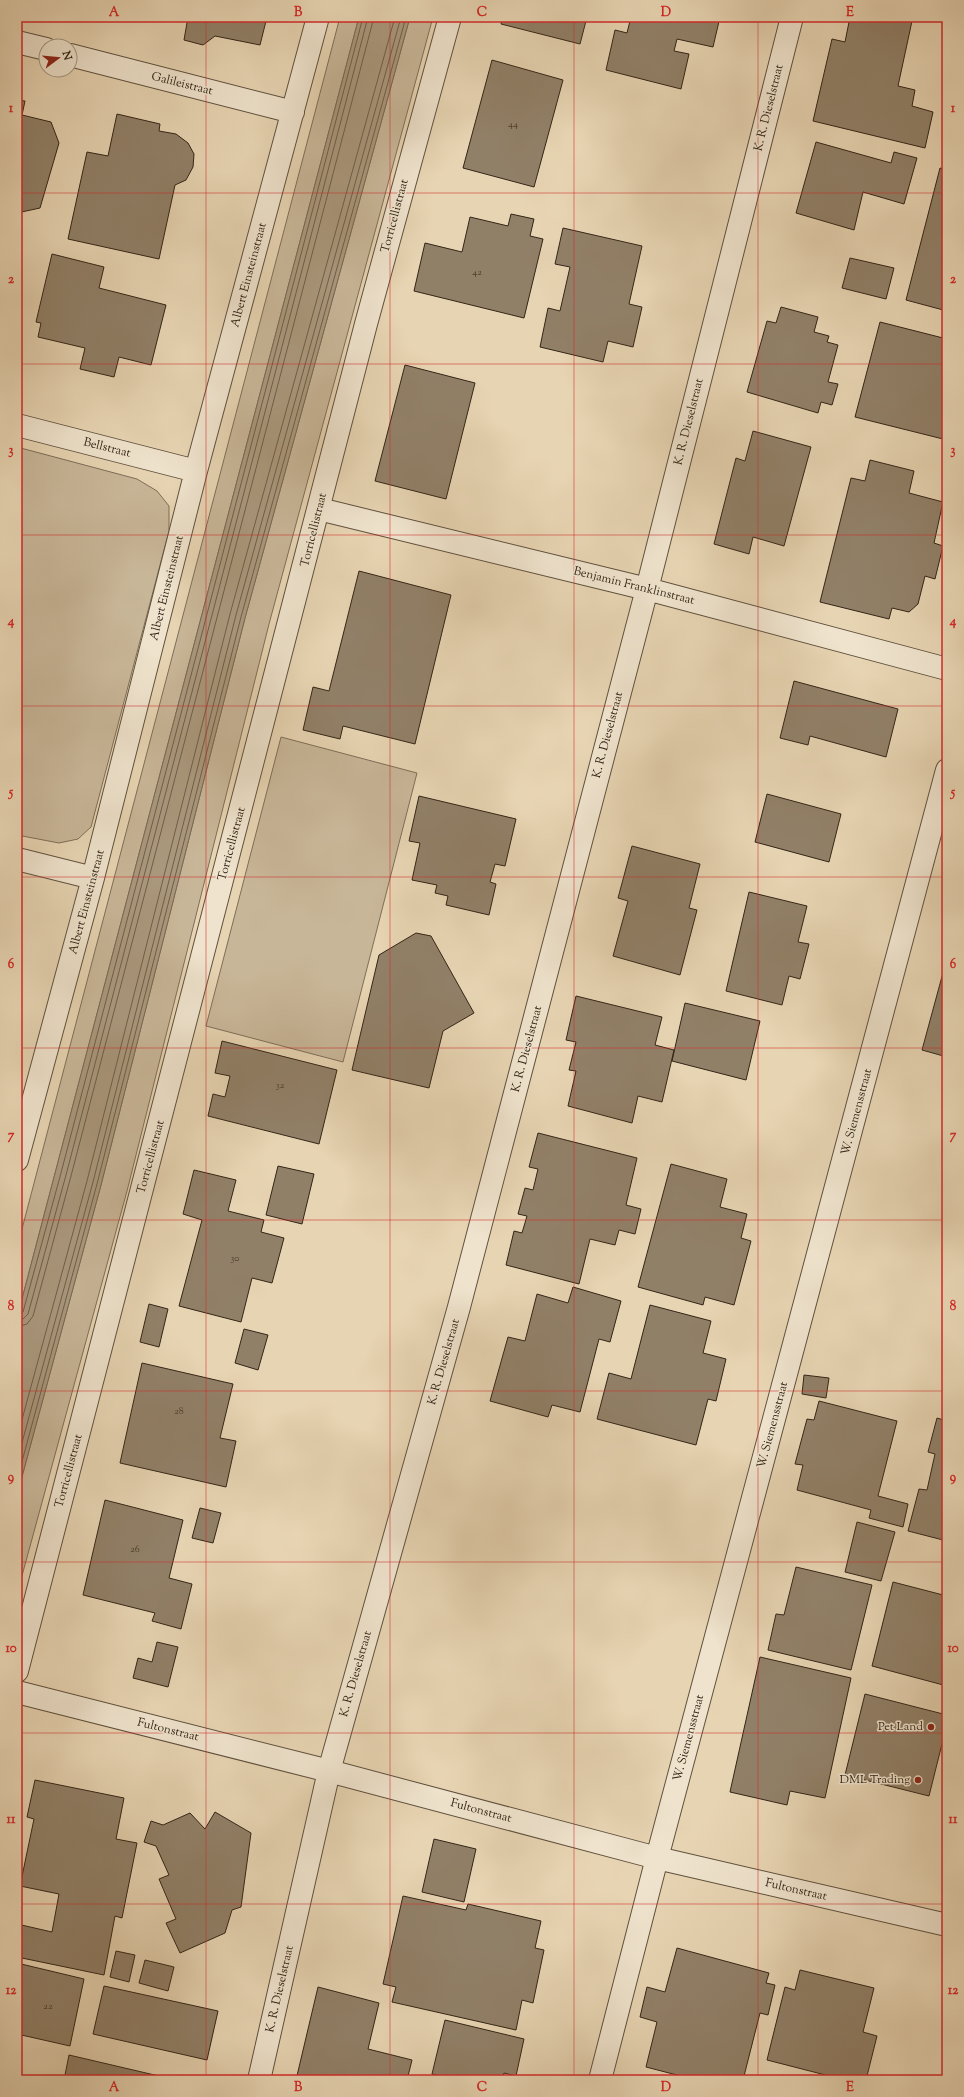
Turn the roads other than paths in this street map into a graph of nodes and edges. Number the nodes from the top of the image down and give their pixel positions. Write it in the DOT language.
graph roads {
  1 [pos="318,17"];
  2 [pos="450,17"];
  3 [pos="792,17"];
  4 [pos="17,42"];
  5 [pos="38,47"];
  6 [pos="78,57"];
  7 [pos="293,112"];
  8 [pos="17,426"];
  9 [pos="196,471"];
  10 [pos="319,509"];
  11 [pos="646,589"];
  12 [pos="947,669"];
  13 [pos="947,770"];
  14 [pos="17,859"];
  15 [pos="93,878"];
  16 [pos="17,1160"];
  17 [pos="17,1671"];
  18 [pos="17,1692"];
  19 [pos="329,1771"];
  20 [pos="657,1858"];
  21 [pos="947,1924"];
  22 [pos="260,2080"];
  23 [pos="600,2080"];
  1 -- 7 [label="street, Albert Einsteinstraat"];
  2 -- 10 [label="street, Torricellistraat"];
  3 -- 11 [label="street, K. R. Dieselstraat"];
  4 -- 5 [label="street"];
  6 -- 7 [label="street, Galileistraat"];
  7 -- 9 [label="street, Albert Einsteinstraat"];
  8 -- 9 [label="street, Bellstraat"];
  9 -- 15 [label="street, Albert Einsteinstraat"];
  10 -- 11 [label="street, Benjamin Franklinstraat"];
  10 -- 17 [label="street, Torricellistraat"];
  11 -- 12 [label="street, Benjamin Franklinstraat"];
  11 -- 19 [label="street, K. R. Dieselstraat"];
  13 -- 20 [label="street, W. Siemensstraat"];
  14 -- 15 [label="street"];
  15 -- 16 [label="street, Albert Einsteinstraat"];
  18 -- 19 [label="street, Fultonstraat"];
  19 -- 20 [label="street, Fultonstraat"];
  19 -- 22 [label="street, K. R. Dieselstraat"];
  20 -- 21 [label="street, Fultonstraat"];
  20 -- 23 [label="street, W. Siemensstraat"];
}
